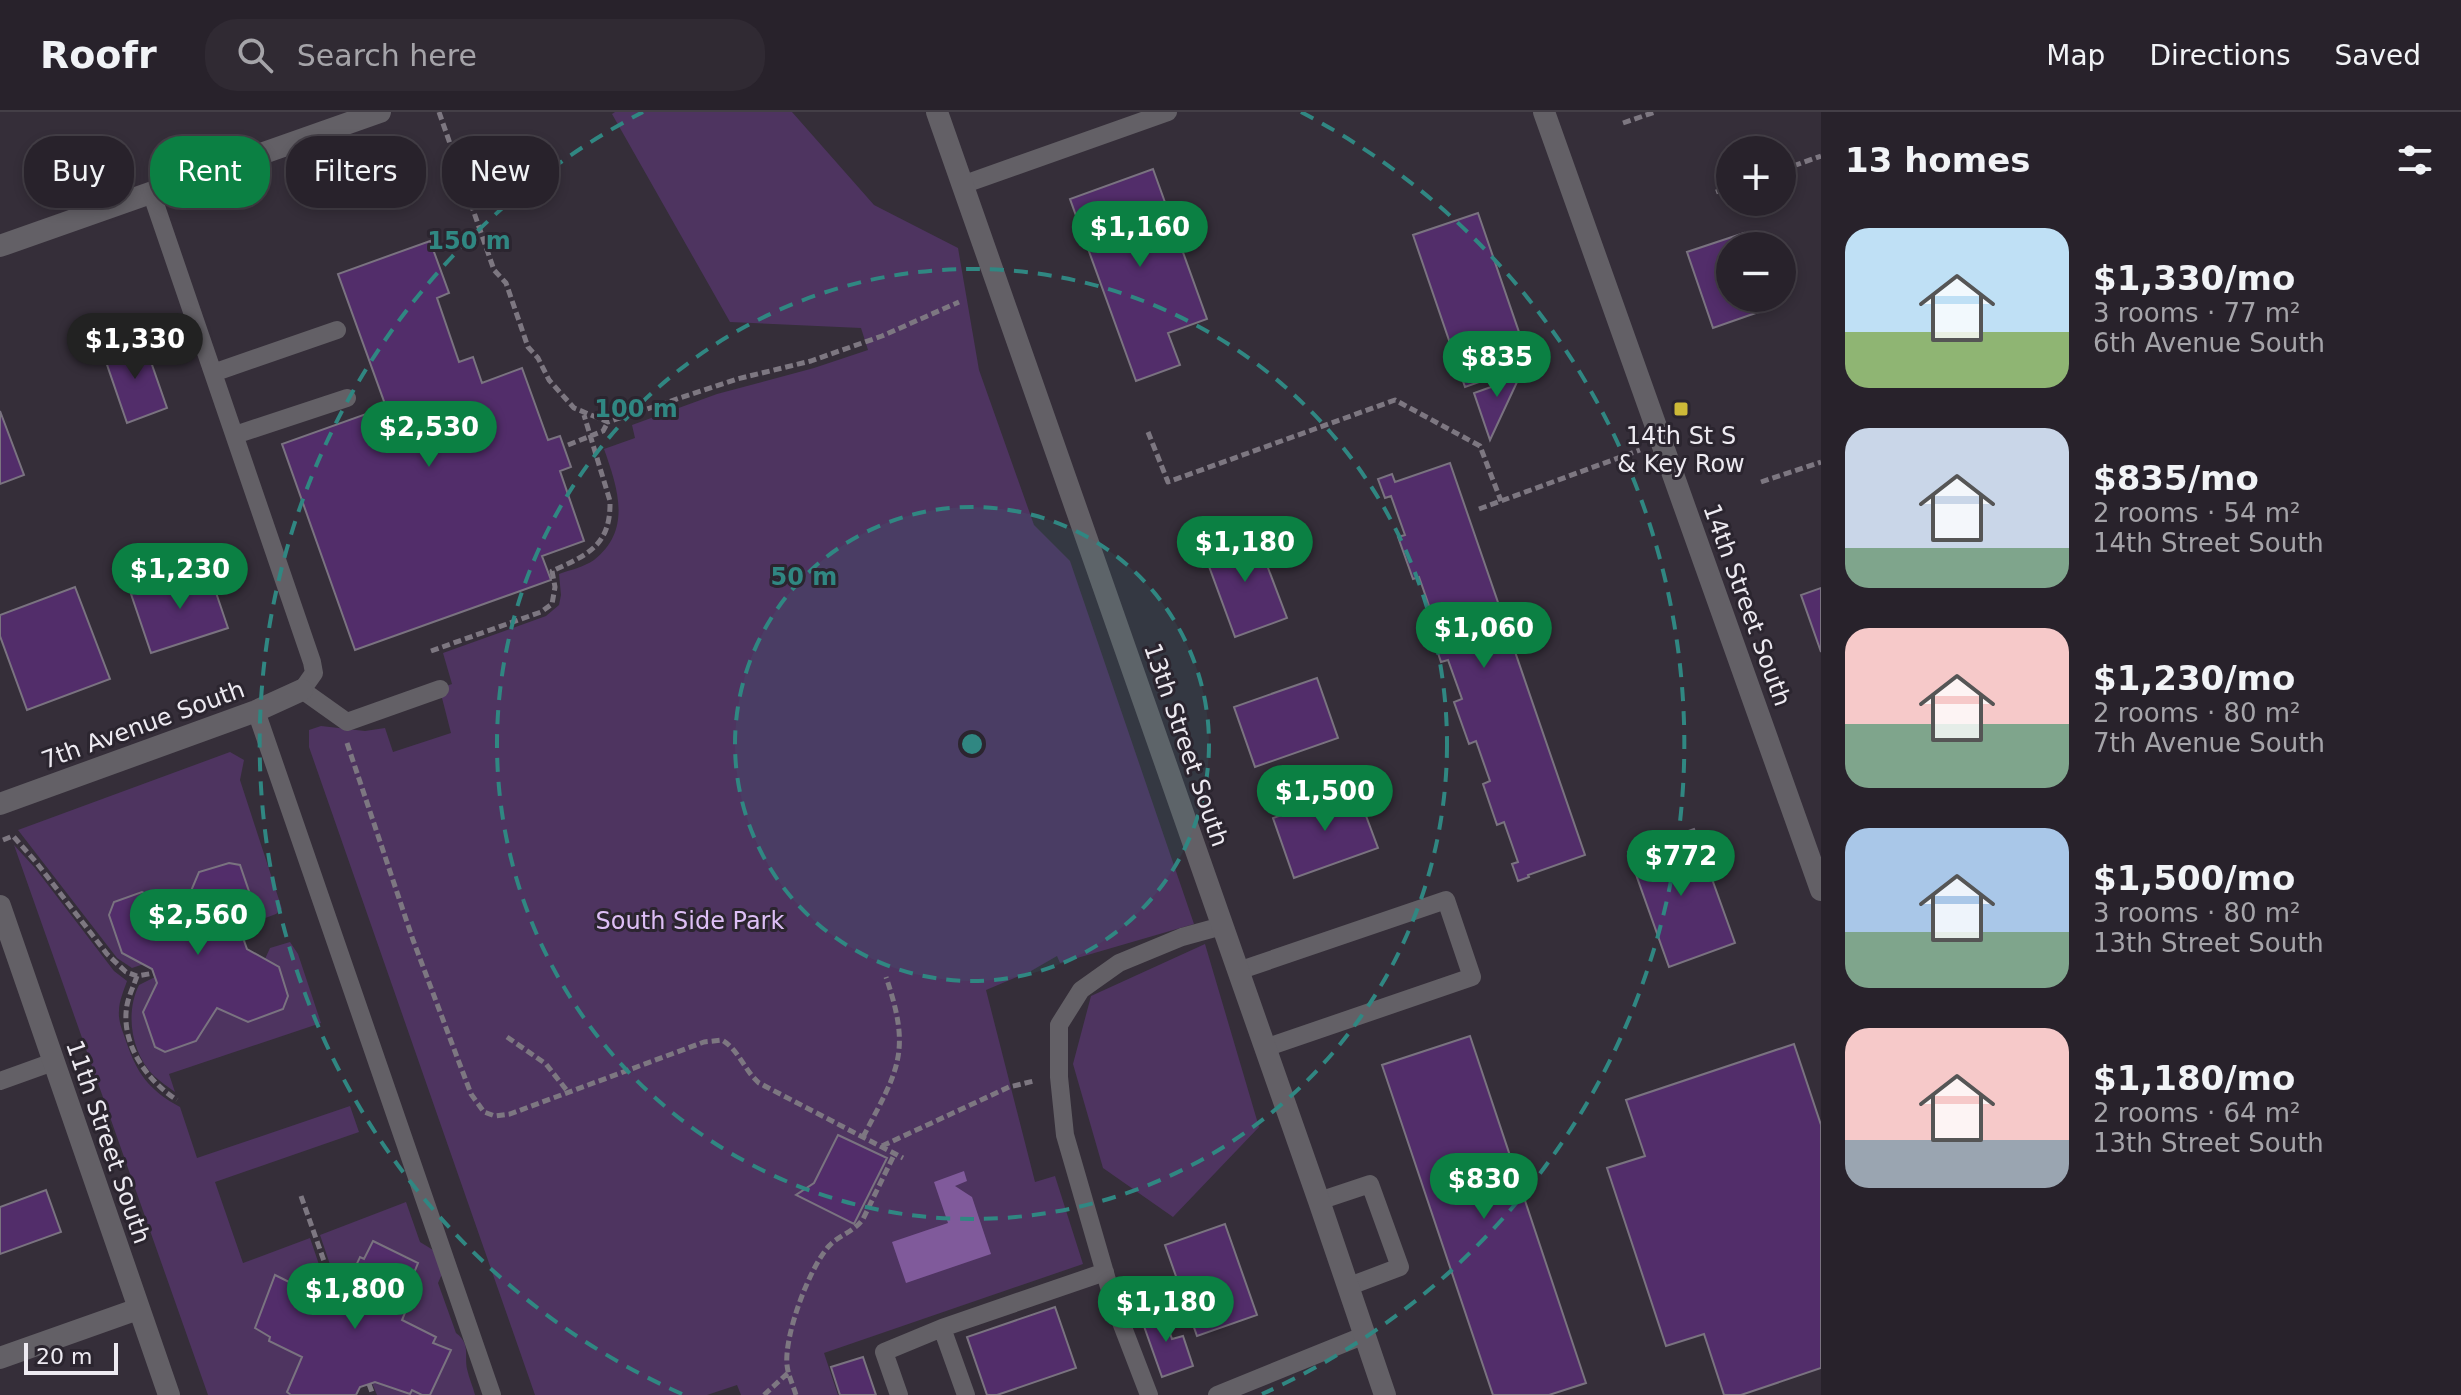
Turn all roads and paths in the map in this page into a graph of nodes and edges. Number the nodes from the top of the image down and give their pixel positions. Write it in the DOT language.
graph roads {
  1 [pos="380,112"];
  2 [pos="439,112"];
  3 [pos="937,112"];
  4 [pos="1168,112"];
  5 [pos="1544,112"];
  6 [pos="1655,112"];
  7 [pos="335,119"];
  8 [pos="1623,123"];
  9 [pos="270,145"];
  10 [pos="1821,156"];
  11 [pos="1796,165"];
  12 [pos="962,185"];
  13 [pos="150,192"];
  14 [pos="156,208"];
  15 [pos="0,246"];
  16 [pos="959,302"];
  17 [pos="337,330"];
  18 [pos="213,373"];
  19 [pos="347,398"];
  20 [pos="584,414"];
  21 [pos="608,422"];
  22 [pos="1148,432"];
  23 [pos="235,435"];
  24 [pos="591,436"];
  25 [pos="1662,442"];
  26 [pos="568,445"];
  27 [pos="1821,462"];
  28 [pos="1761,482"];
  29 [pos="1501,501"];
  30 [pos="1479,509"];
  31 [pos="431,651"];
  32 [pos="440,689"];
  33 [pos="302,690"];
  34 [pos="256,711"];
  35 [pos="346,738"];
  36 [pos="0,804"];
  37 [pos="3,840"];
  38 [pos="1821,890"];
  39 [pos="0,906"];
  40 [pos="1222,926"];
  41 [pos="1238,971"];
  42 [pos="154,973"];
  43 [pos="137,976"];
  44 [pos="886,977"];
  45 [pos="507,1037"];
  46 [pos="1265,1048"];
  47 [pos="53,1062"];
  48 [pos="1059,1077"];
  49 [pos="0,1081"];
  50 [pos="568,1092"];
  51 [pos="177,1100"];
  52 [pos="863,1137"];
  53 [pos="882,1147"];
  54 [pos="895,1153"];
  55 [pos="903,1158"];
  56 [pos="301,1196"];
  57 [pos="1319,1201"];
  58 [pos="1105,1272"];
  59 [pos="1347,1287"];
  60 [pos="335,1292"];
  61 [pos="138,1309"];
  62 [pos="942,1328"];
  63 [pos="1365,1335"];
  64 [pos="0,1358"];
  65 [pos="789,1372"];
  66 [pos="369,1384"];
  67 [pos="169,1395"];
  68 [pos="373,1395"];
  69 [pos="492,1395"];
  70 [pos="764,1395"];
  71 [pos="796,1395"];
  72 [pos="899,1395"];
  73 [pos="966,1395"];
  74 [pos="1149,1395"];
  75 [pos="1217,1395"];
  76 [pos="1385,1395"];
  1 -- 7 [label="street"];
  2 -- 20 [label="path"];
  3 -- 12 [label="street, 13th Street South"];
  4 -- 12 [label="lane"];
  5 -- 25 [label="street, 14th Street South"];
  6 -- 8 [label="path"];
  7 -- 9 [label="street"];
  10 -- 11 [label="path"];
  12 -- 40 [label="street, 13th Street South"];
  13 -- 15 [label="street"];
  14 -- 18 [label="lane"];
  16 -- 21 [label="path"];
  17 -- 18 [label="lane"];
  18 -- 23 [label="lane"];
  19 -- 23 [label="lane"];
  20 -- 21 [label="path"];
  20 -- 24 [label="path"];
  21 -- 24 [label="path"];
  22 -- 29 [label="path"];
  23 -- 33 [label="lane"];
  24 -- 26 [label="path"];
  24 -- 31 [label="path"];
  25 -- 29 [label="path"];
  25 -- 38 [label="street, 14th Street South"];
  27 -- 28 [label="path"];
  29 -- 30 [label="path"];
  32 -- 33 [label="lane"];
  33 -- 34 [label="street, 7th Avenue South"];
  34 -- 36 [label="street, 7th Avenue South"];
  34 -- 69 [label="lane"];
  35 -- 50 [label="path"];
  37 -- 43 [label="path"];
  39 -- 47 [label="street, 11th Street South"];
  40 -- 41 [label="street, 13th Street South"];
  40 -- 48 [label="lane"];
  41 -- 46 [label="street, 13th Street South"];
  41 -- 46 [label="lane"];
  42 -- 43 [label="path"];
  43 -- 51 [label="path"];
  44 -- 52 [label="path"];
  45 -- 50 [label="path"];
  46 -- 57 [label="street, 13th Street South"];
  47 -- 49 [label="lane"];
  47 -- 61 [label="street, 11th Street South"];
  48 -- 53 [label="path"];
  48 -- 58 [label="lane"];
  50 -- 52 [label="path"];
  52 -- 53 [label="path"];
  53 -- 54 [label="path"];
  54 -- 55 [label="path"];
  54 -- 65 [label="path"];
  56 -- 60 [label="path"];
  57 -- 59 [label="street, 13th Street South"];
  57 -- 59 [label="lane"];
  58 -- 62 [label="lane"];
  58 -- 74 [label="lane"];
  59 -- 63 [label="street, 13th Street South"];
  61 -- 64 [label="street"];
  61 -- 67 [label="street, 11th Street South"];
  62 -- 72 [label="lane"];
  62 -- 73 [label="lane"];
  63 -- 75 [label="lane"];
  63 -- 76 [label="street, 13th Street South"];
  65 -- 70 [label="path"];
  65 -- 71 [label="path"];
  66 -- 68 [label="path"];
}
